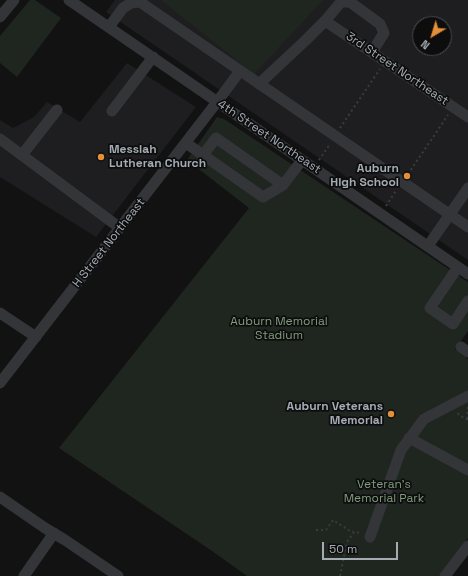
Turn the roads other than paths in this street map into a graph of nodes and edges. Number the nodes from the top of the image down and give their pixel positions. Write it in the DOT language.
graph roads {
  1 [pos="14,0"];
  2 [pos="69,0"];
  3 [pos="0,17"];
  4 [pos="325,20"];
  5 [pos="109,28"];
  6 [pos="372,52"];
  7 [pos="152,57"];
  8 [pos="240,71"];
  9 [pos="259,84"];
  10 [pos="218,102"];
  11 [pos="57,110"];
  12 [pos="112,111"];
  13 [pos="468,117"];
  14 [pos="0,138"];
  15 [pos="186,142"];
  16 [pos="22,155"];
  17 [pos="203,155"];
  18 [pos="302,160"];
  19 [pos="283,185"];
  20 [pos="468,188"];
  21 [pos="450,215"];
  22 [pos="468,227"];
  23 [pos="120,228"];
  24 [pos="428,246"];
  25 [pos="458,267"];
  26 [pos="468,274"];
  27 [pos="468,301"];
  28 [pos="0,313"];
  29 [pos="36,337"];
  30 [pos="0,383"];
  31 [pos="468,396"];
  32 [pos="409,438"];
  33 [pos="468,470"];
  34 [pos="0,497"];
  35 [pos="54,533"];
  36 [pos="370,537"];
  37 [pos="468,546"];
  38 [pos="24,576"];
  39 [pos="118,576"];
  40 [pos="445,576"];
  1 -- 3 [label="street"];
  2 -- 5 [label="street, 4th Street Northeast"];
  4 -- 6 [label="street, 3rd Street Northeast"];
  4 -- 6 [label="street"];
  4 -- 9 [label="street"];
  5 -- 7 [label="street, 4th Street Northeast"];
  5 -- 8 [label="street"];
  6 -- 13 [label="street, 3rd Street Northeast"];
  7 -- 10 [label="street, 4th Street Northeast"];
  7 -- 12 [label="street"];
  8 -- 9 [label="street"];
  8 -- 10 [label="street, H Street Northeast"];
  9 -- 21 [label="street"];
  10 -- 15 [label="street, H Street Northeast"];
  10 -- 18 [label="street, 4th Street Northeast"];
  11 -- 16 [label="street"];
  14 -- 16 [label="street"];
  15 -- 17 [label="street"];
  15 -- 23 [label="street, H Street Northeast"];
  16 -- 23 [label="street"];
  17 -- 19 [label="street"];
  17 -- 19 [label="street"];
  18 -- 19 [label="street"];
  18 -- 24 [label="street, 4th Street Northeast"];
  20 -- 21 [label="street"];
  21 -- 22 [label="street"];
  21 -- 24 [label="street"];
  23 -- 29 [label="street, H Street Northeast"];
  24 -- 25 [label="street, 4th Street Northeast"];
  25 -- 26 [label="street, 4th Street Northeast"];
  25 -- 27 [label="street"];
  28 -- 29 [label="street"];
  29 -- 30 [label="street, H Street Northeast"];
  31 -- 32 [label="street"];
  32 -- 33 [label="street"];
  32 -- 36 [label="street"];
  34 -- 35 [label="street"];
  35 -- 38 [label="street"];
  35 -- 39 [label="street"];
  37 -- 40 [label="street"];
}
